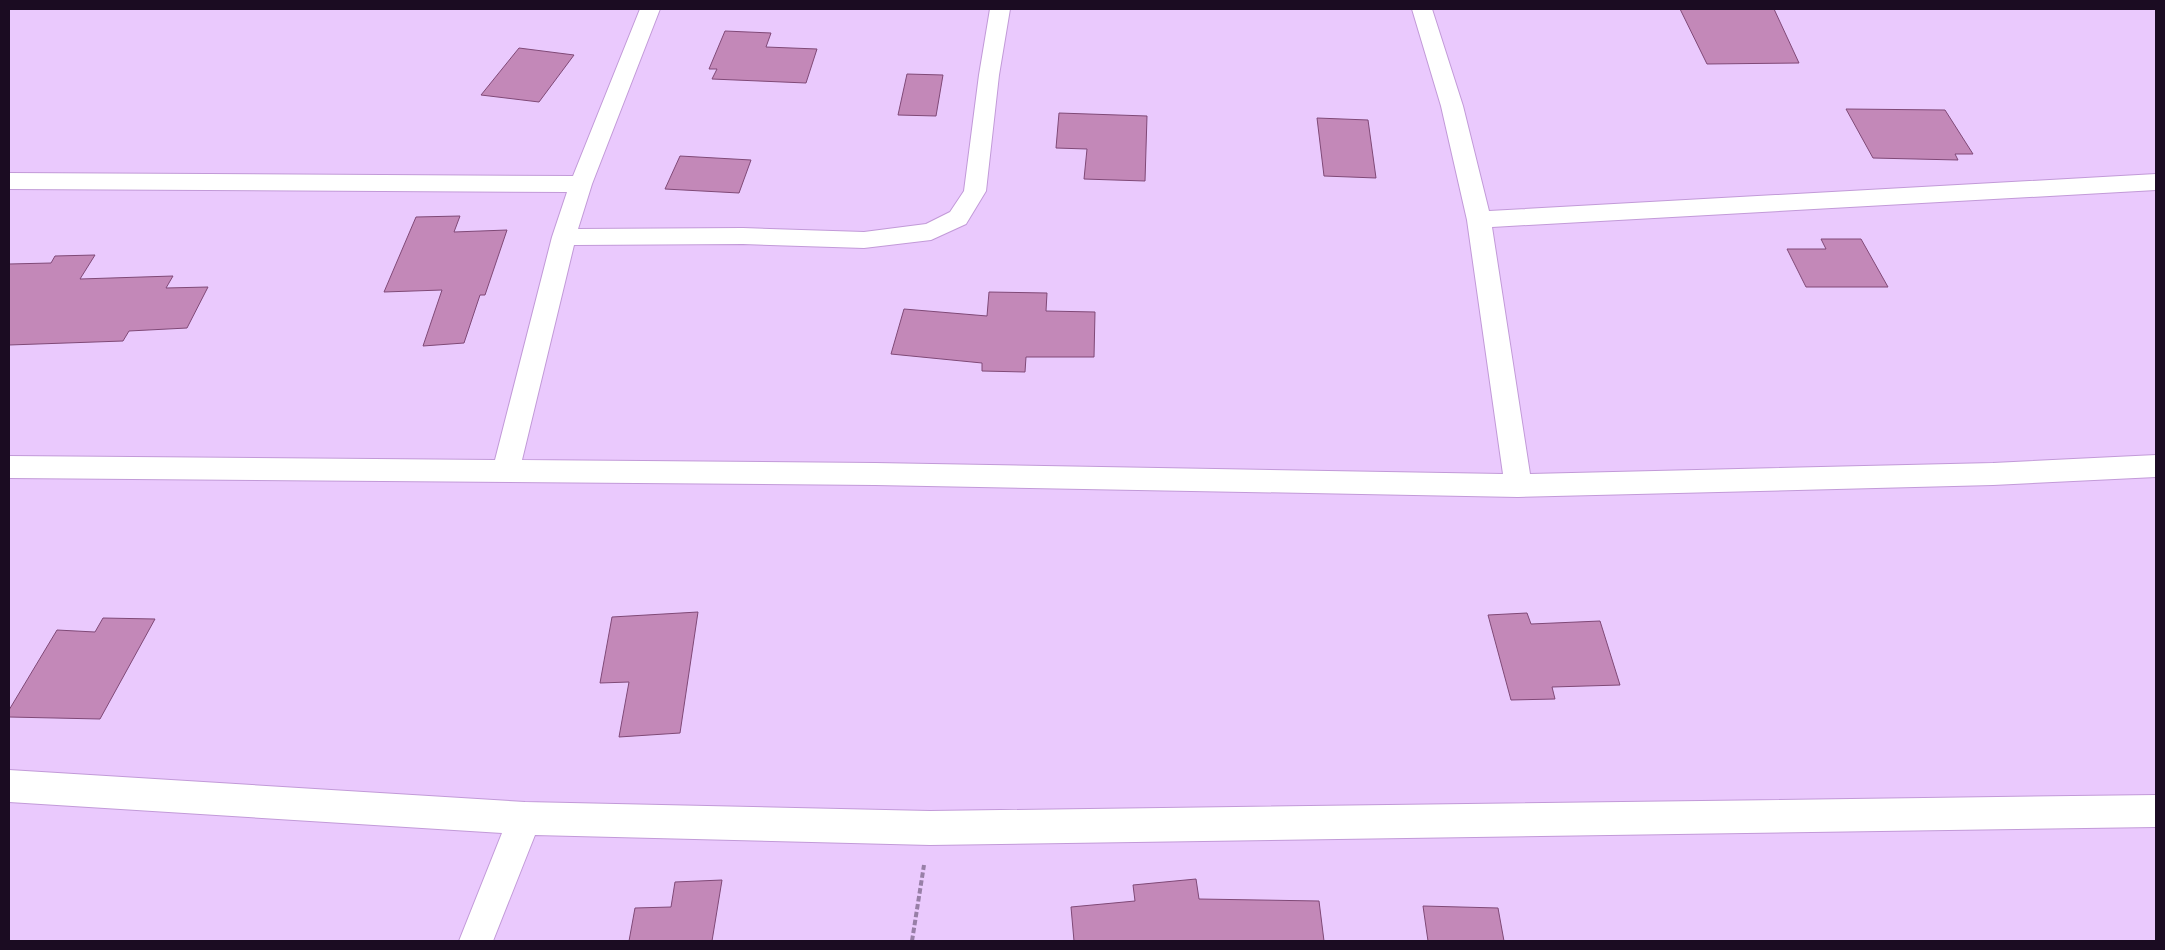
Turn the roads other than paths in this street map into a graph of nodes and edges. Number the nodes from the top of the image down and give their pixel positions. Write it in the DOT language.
graph roads {
  1 [pos="650,9"];
  2 [pos="1000,9"];
  3 [pos="1422,9"];
  4 [pos="9,181"];
  5 [pos="2156,182"];
  6 [pos="581,184"];
  7 [pos="1478,220"];
  8 [pos="564,237"];
  9 [pos="2156,466"];
  10 [pos="9,467"];
  11 [pos="506,471"];
  12 [pos="1518,486"];
  13 [pos="9,786"];
  14 [pos="2156,811"];
  15 [pos="525,818"];
  16 [pos="476,941"];
  1 -- 6 [label="street"];
  2 -- 8 [label="street"];
  3 -- 7 [label="street"];
  4 -- 6 [label="street"];
  5 -- 7 [label="street"];
  6 -- 8 [label="street"];
  7 -- 12 [label="street"];
  8 -- 11 [label="street"];
  9 -- 12 [label="street"];
  10 -- 11 [label="street"];
  11 -- 12 [label="street"];
  13 -- 15 [label="street"];
  14 -- 15 [label="street"];
  15 -- 16 [label="street"];
}
